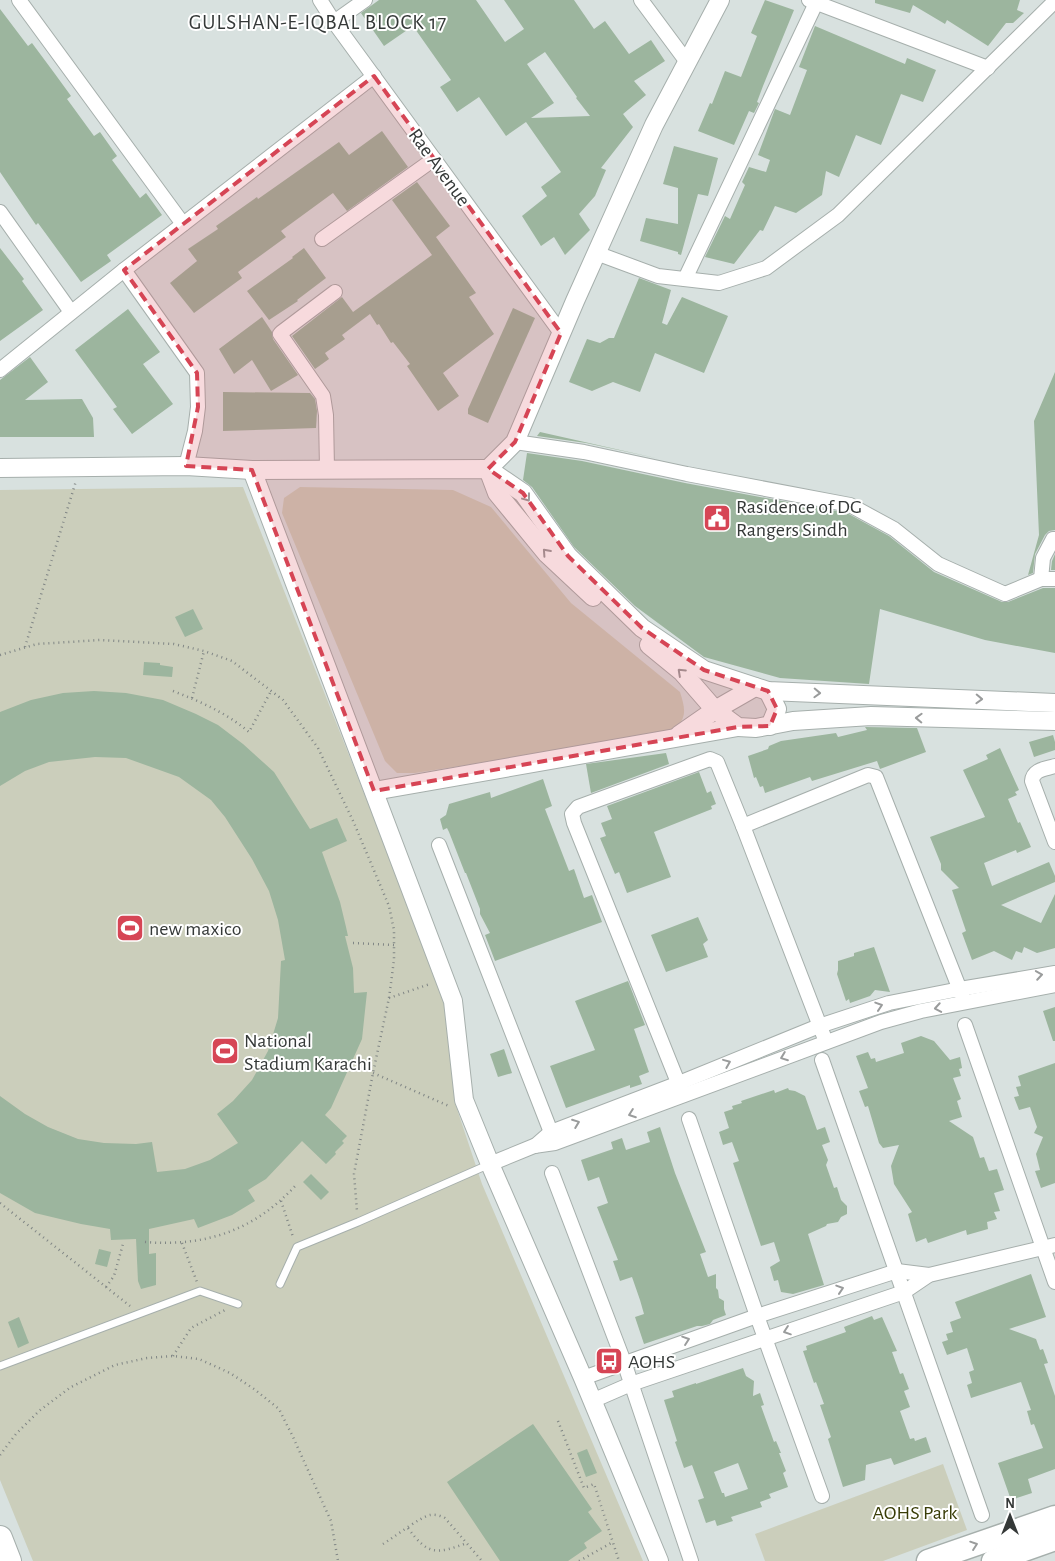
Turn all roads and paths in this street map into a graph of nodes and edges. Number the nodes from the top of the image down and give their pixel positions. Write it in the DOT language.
graph roads {
  1 [pos="18,0"];
  2 [pos="320,0"];
  3 [pos="365,0"];
  4 [pos="641,0"];
  5 [pos="720,0"];
  6 [pos="812,1"];
  7 [pos="1055,1"];
  8 [pos="334,22"];
  9 [pos="687,62"];
  10 [pos="988,68"];
  11 [pos="374,76"];
  12 [pos="434,159"];
  13 [pos="0,212"];
  14 [pos="184,224"];
  15 [pos="322,239"];
  16 [pos="596,253"];
  17 [pos="124,270"];
  18 [pos="685,279"];
  19 [pos="335,292"];
  20 [pos="71,312"];
  21 [pos="561,333"];
  22 [pos="0,370"];
  23 [pos="515,442"];
  24 [pos="186,466"];
  25 [pos="79,467"];
  26 [pos="0,468"];
  27 [pos="252,470"];
  28 [pos="327,470"];
  29 [pos="488,470"];
  30 [pos="1055,539"];
  31 [pos="1048,579"];
  32 [pos="25,647"];
  33 [pos="204,651"];
  34 [pos="0,655"];
  35 [pos="696,689"];
  36 [pos="761,689"];
  37 [pos="173,691"];
  38 [pos="271,691"];
  39 [pos="192,699"];
  40 [pos="1055,703"];
  41 [pos="715,710"];
  42 [pos="1055,722"];
  43 [pos="693,726"];
  44 [pos="770,726"];
  45 [pos="738,727"];
  46 [pos="672,739"];
  47 [pos="1055,766"];
  48 [pos="374,791"];
  49 [pos="743,826"];
  50 [pos="1055,842"];
  51 [pos="439,845"];
  52 [pos="354,943"];
  53 [pos="395,945"];
  54 [pos="1055,973"];
  55 [pos="432,984"];
  56 [pos="1055,985"];
  57 [pos="960,988"];
  58 [pos="389,998"];
  59 [pos="964,1003"];
  60 [pos="965,1025"];
  61 [pos="819,1026"];
  62 [pos="826,1042"];
  63 [pos="822,1060"];
  64 [pos="373,1073"];
  65 [pos="681,1089"];
  66 [pos="470,1113"];
  67 [pos="689,1119"];
  68 [pos="553,1138"];
  69 [pos="490,1164"];
  70 [pos="552,1173"];
  71 [pos="296,1185"];
  72 [pos="280,1201"];
  73 [pos="0,1203"];
  74 [pos="358,1222"];
  75 [pos="145,1242"];
  76 [pos="182,1243"];
  77 [pos="123,1244"];
  78 [pos="1049,1246"];
  79 [pos="297,1247"];
  80 [pos="897,1271"];
  81 [pos="929,1275"];
  82 [pos="1055,1282"];
  83 [pos="280,1284"];
  84 [pos="106,1287"];
  85 [pos="200,1291"];
  86 [pos="904,1292"];
  87 [pos="238,1304"];
  88 [pos="139,1314"];
  89 [pos="757,1316"];
  90 [pos="765,1338"];
  91 [pos="172,1356"];
  92 [pos="624,1362"];
  93 [pos="0,1366"];
  94 [pos="583,1378"];
  95 [pos="631,1384"];
  96 [pos="592,1400"];
  97 [pos="558,1421"];
  98 [pos="0,1455"];
  99 [pos="822,1496"];
  100 [pos="982,1515"];
  101 [pos="1055,1517"];
  102 [pos="408,1528"];
  103 [pos="0,1538"];
  104 [pos="1055,1539"];
  105 [pos="613,1542"];
  106 [pos="467,1543"];
  107 [pos="383,1544"];
  108 [pos="9,1561"];
  109 [pos="338,1561"];
  110 [pos="482,1561"];
  111 [pos="579,1561"];
  112 [pos="619,1561"];
  113 [pos="659,1561"];
  114 [pos="691,1561"];
  115 [pos="928,1561"];
  116 [pos="993,1561"];
  1 -- 14 [label="street"];
  2 -- 8 [label="street, Rae Avenue"];
  3 -- 8 [label="street"];
  4 -- 9 [label="street"];
  5 -- 9 [label="street"];
  6 -- 10 [label="street"];
  6 -- 18 [label="street"];
  7 -- 10 [label="street"];
  8 -- 11 [label="street, Rae Avenue"];
  9 -- 16 [label="street"];
  10 -- 18 [label="street"];
  11 -- 12 [label="street, Rae Avenue"];
  11 -- 14 [label="street"];
  12 -- 15 [label="street"];
  12 -- 21 [label="street, Rae Avenue"];
  13 -- 20 [label="street"];
  14 -- 17 [label="street"];
  16 -- 18 [label="street"];
  16 -- 21 [label="street"];
  17 -- 20 [label="street"];
  17 -- 24 [label="street"];
  19 -- 28 [label="street"];
  20 -- 22 [label="street"];
  21 -- 23 [label="street"];
  23 -- 29 [label="street"];
  23 -- 31 [label="street"];
  24 -- 25 [label="street"];
  24 -- 27 [label="street"];
  25 -- 26 [label="street"];
  25 -- 32 [label="path"];
  27 -- 28 [label="street"];
  27 -- 48 [label="street"];
  28 -- 29 [label="street"];
  35 -- 29 [label="street, one-way"];
  29 -- 36 [label="street, one-way"];
  30 -- 31 [label="street"];
  32 -- 33 [label="path"];
  32 -- 34 [label="path"];
  33 -- 38 [label="path"];
  33 -- 39 [label="path"];
  35 -- 41 [label="street"];
  35 -- 43 [label="street"];
  36 -- 40 [label="street, one-way"];
  36 -- 41 [label="street"];
  36 -- 44 [label="street"];
  37 -- 39 [label="path"];
  38 -- 39 [label="path"];
  38 -- 53 [label="path"];
  41 -- 43 [label="street"];
  41 -- 45 [label="street"];
  42 -- 44 [label="street, one-way"];
  43 -- 46 [label="street"];
  44 -- 45 [label="street"];
  45 -- 46 [label="street"];
  46 -- 48 [label="street"];
  47 -- 50 [label="street"];
  48 -- 66 [label="street"];
  49 -- 57 [label="street"];
  49 -- 61 [label="street"];
  49 -- 65 [label="street"];
  51 -- 68 [label="street"];
  52 -- 53 [label="path"];
  53 -- 58 [label="path"];
  57 -- 54 [label="street, one-way"];
  55 -- 58 [label="path"];
  56 -- 59 [label="street"];
  57 -- 59 [label="street"];
  61 -- 57 [label="street, one-way"];
  58 -- 64 [label="path"];
  59 -- 62 [label="street, one-way"];
  60 -- 78 [label="street"];
  61 -- 62 [label="street"];
  65 -- 61 [label="street, one-way"];
  62 -- 65 [label="street, one-way"];
  63 -- 80 [label="street"];
  64 -- 66 [label="path"];
  64 -- 74 [label="path"];
  65 -- 68 [label="street"];
  66 -- 69 [label="street"];
  67 -- 89 [label="street"];
  68 -- 69 [label="street"];
  69 -- 74 [label="lane"];
  69 -- 94 [label="street"];
  70 -- 92 [label="street"];
  71 -- 72 [label="path"];
  72 -- 76 [label="path"];
  72 -- 79 [label="path"];
  73 -- 84 [label="path"];
  74 -- 79 [label="lane"];
  75 -- 76 [label="path"];
  76 -- 85 [label="path"];
  77 -- 84 [label="path"];
  78 -- 81 [label="street"];
  78 -- 82 [label="street"];
  79 -- 83 [label="lane"];
  80 -- 81 [label="street"];
  80 -- 86 [label="street"];
  89 -- 80 [label="street, one-way"];
  81 -- 86 [label="street"];
  84 -- 88 [label="path"];
  85 -- 87 [label="lane"];
  85 -- 88 [label="lane"];
  86 -- 90 [label="street, one-way"];
  86 -- 100 [label="street"];
  87 -- 91 [label="path"];
  88 -- 93 [label="lane"];
  89 -- 90 [label="street"];
  92 -- 89 [label="street, one-way"];
  90 -- 95 [label="street"];
  90 -- 99 [label="street"];
  91 -- 98 [label="path"];
  91 -- 109 [label="path"];
  92 -- 94 [label="street"];
  92 -- 95 [label="street"];
  94 -- 96 [label="street"];
  95 -- 96 [label="street"];
  95 -- 114 [label="street"];
  96 -- 113 [label="street"];
  97 -- 105 [label="path"];
  115 -- 101 [label="main road, one-way"];
  102 -- 106 [label="path"];
  102 -- 106 [label="path"];
  102 -- 107 [label="path"];
  103 -- 108 [label="highway"];
  104 -- 116 [label="main road"];
  105 -- 111 [label="path"];
  105 -- 112 [label="path"];
  106 -- 110 [label="path"];
}
